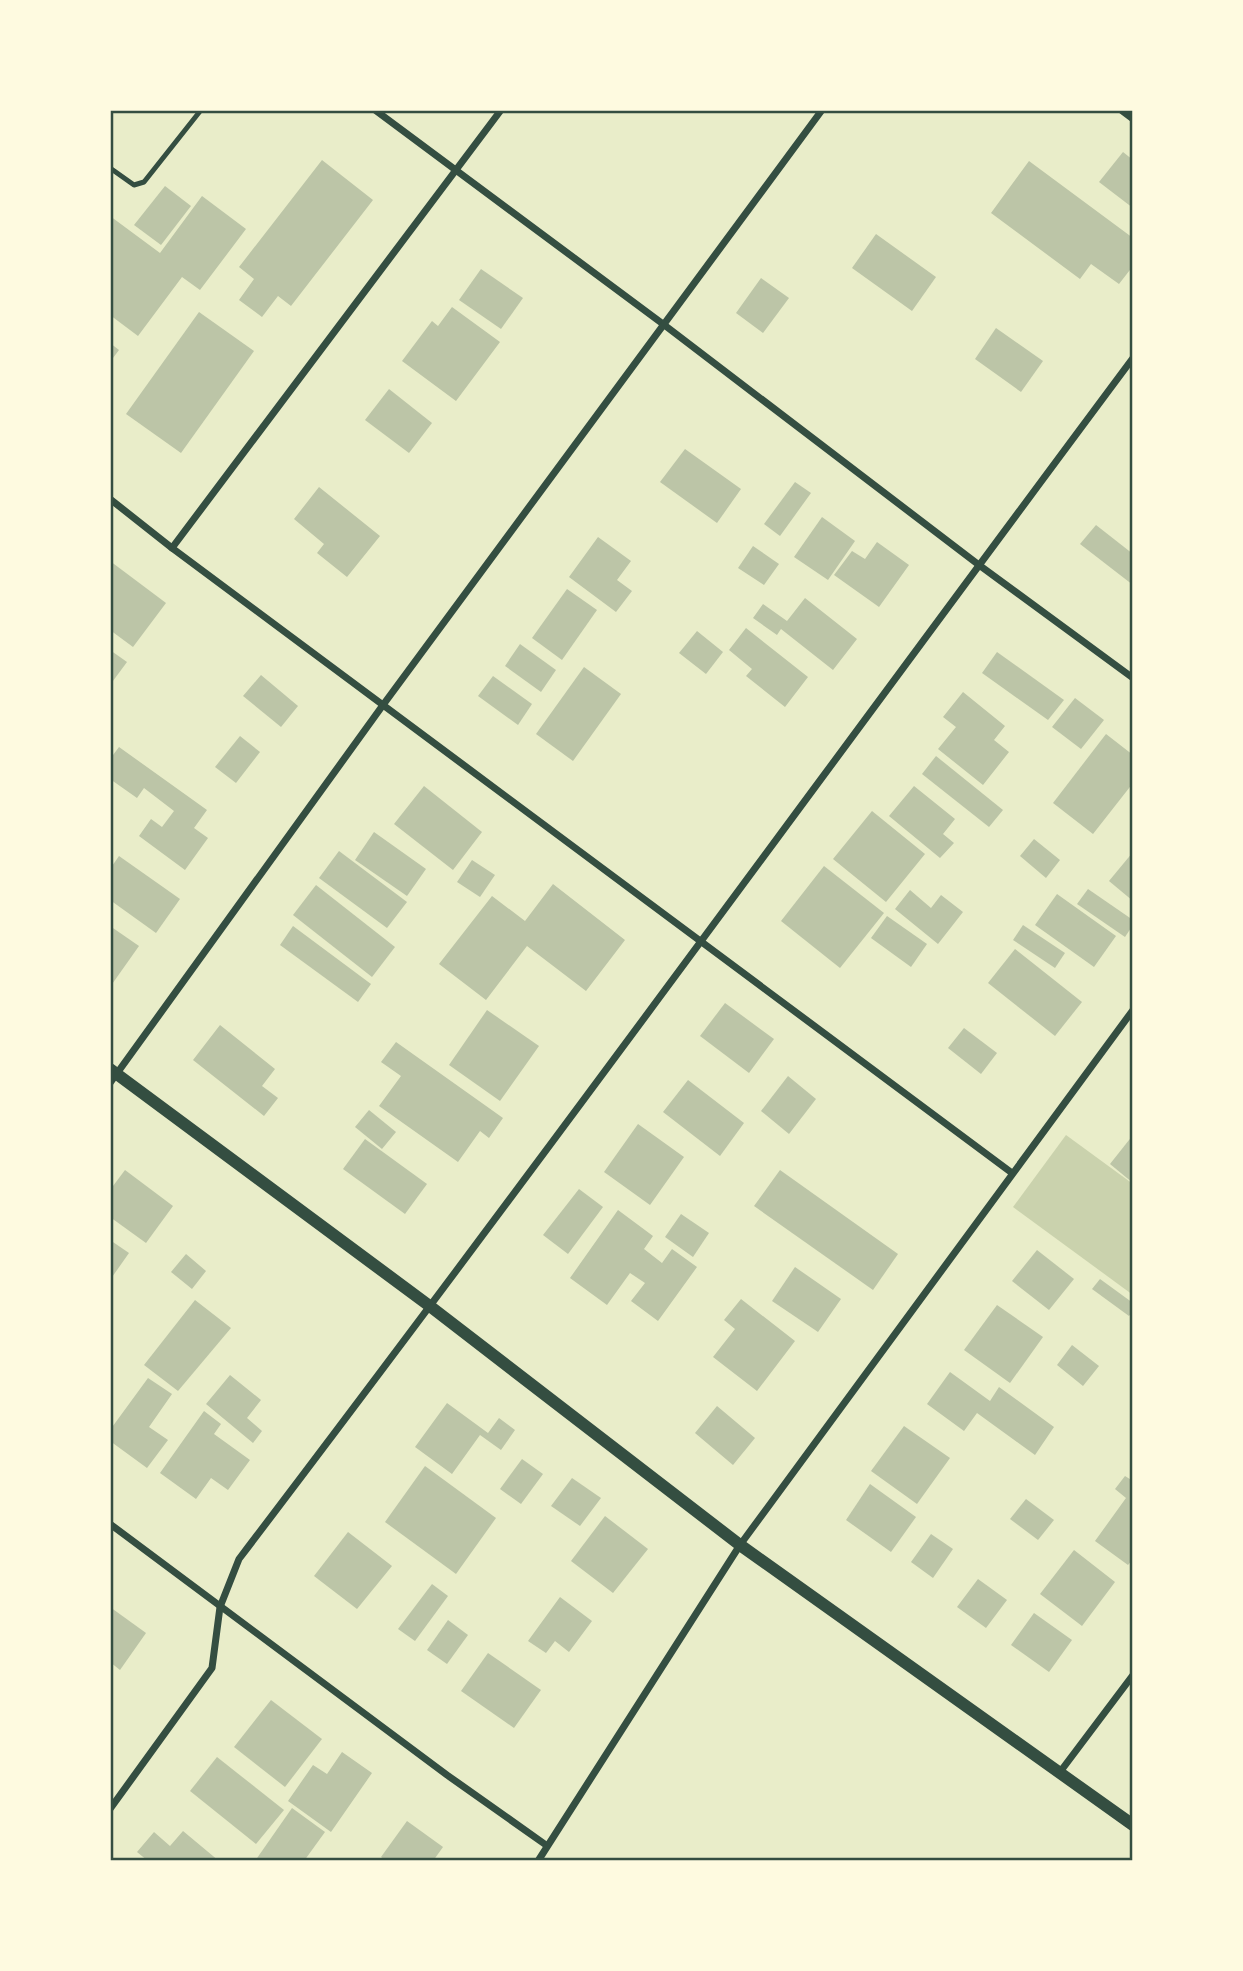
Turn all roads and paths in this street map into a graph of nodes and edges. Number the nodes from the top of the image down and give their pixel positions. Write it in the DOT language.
graph roads {
  1 [pos="201,110"];
  2 [pos="375,110"];
  3 [pos="500,110"];
  4 [pos="822,110"];
  5 [pos="1121,110"];
  6 [pos="1133,119"];
  7 [pos="110,168"];
  8 [pos="455,171"];
  9 [pos="663,324"];
  10 [pos="1133,358"];
  11 [pos="110,499"];
  12 [pos="172,548"];
  13 [pos="979,565"];
  14 [pos="1133,678"];
  15 [pos="383,705"];
  16 [pos="699,941"];
  17 [pos="1133,1010"];
  18 [pos="113,1076"];
  19 [pos="1012,1173"];
  20 [pos="431,1307"];
  21 [pos="110,1524"];
  22 [pos="740,1545"];
  23 [pos="220,1607"];
  24 [pos="1133,1675"];
  25 [pos="1060,1772"];
  26 [pos="110,1810"];
  27 [pos="1133,1825"];
  28 [pos="546,1845"];
  29 [pos="538,1861"];
  1 -- 7 [label="lane"];
  2 -- 8 [label="street"];
  3 -- 8 [label="street"];
  4 -- 9 [label="street"];
  5 -- 6 [label="street"];
  8 -- 9 [label="street"];
  8 -- 12 [label="street"];
  9 -- 13 [label="street"];
  9 -- 15 [label="street"];
  10 -- 13 [label="street"];
  11 -- 12 [label="street"];
  12 -- 15 [label="street"];
  13 -- 14 [label="street"];
  13 -- 16 [label="street"];
  15 -- 16 [label="street"];
  15 -- 18 [label="street"];
  16 -- 19 [label="street"];
  16 -- 20 [label="street"];
  17 -- 19 [label="street"];
  18 -- 20 [label="street"];
  19 -- 22 [label="street"];
  20 -- 22 [label="street"];
  20 -- 23 [label="street"];
  21 -- 23 [label="street"];
  22 -- 25 [label="street"];
  22 -- 28 [label="street"];
  23 -- 26 [label="street"];
  23 -- 28 [label="street"];
  24 -- 25 [label="street"];
  25 -- 27 [label="street"];
  28 -- 29 [label="street"];
}
